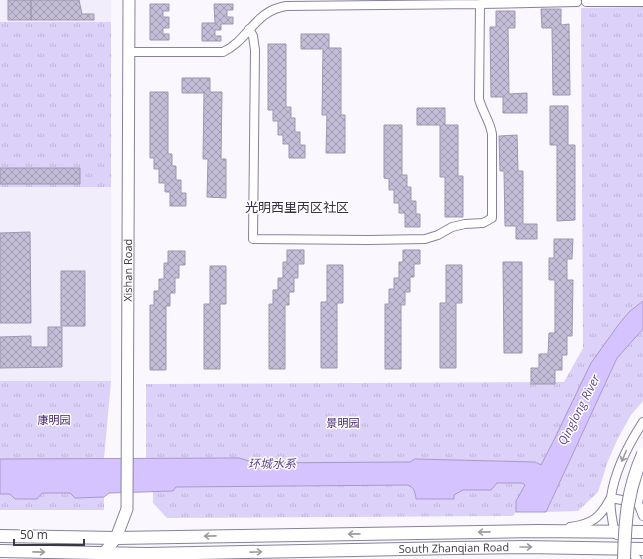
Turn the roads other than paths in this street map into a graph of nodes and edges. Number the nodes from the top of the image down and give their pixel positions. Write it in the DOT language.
graph roads {
  1 [pos="129,0"];
  2 [pos="379,2"];
  3 [pos="577,2"];
  4 [pos="586,2"];
  5 [pos="643,2"];
  6 [pos="480,4"];
  7 [pos="249,29"];
  8 [pos="129,52"];
  9 [pos="643,422"];
  10 [pos="643,454"];
  11 [pos="643,478"];
  12 [pos="611,498"];
  13 [pos="638,503"];
  14 [pos="643,516"];
  15 [pos="537,531"];
  16 [pos="614,532"];
  17 [pos="643,532"];
  18 [pos="0,536"];
  19 [pos="116,538"];
  20 [pos="643,549"];
  21 [pos="0,551"];
  22 [pos="609,554"];
  23 [pos="627,554"];
  24 [pos="104,556"];
  25 [pos="119,556"];
  26 [pos="637,559"];
  1 -- 8 [label="street, Xishan Road"];
  2 -- 6 [label="street"];
  2 -- 7 [label="street"];
  3 -- 6 [label="street"];
  4 -- 5 [label="street"];
  6 -- 7 [label="street"];
  7 -- 8 [label="street"];
  8 -- 19 [label="street, Xishan Road"];
  9 -- 12 [label="street, one-way"];
  10 -- 23 [label="main road, bridge"];
  11 -- 13 [label="street"];
  12 -- 13 [label="street"];
  12 -- 15 [label="street"];
  12 -- 16 [label="street"];
  13 -- 14 [label="street"];
  15 -- 16 [label="main road, South Zhanqian Road"];
  15 -- 19 [label="main road, South Zhanqian Road, one-way"];
  16 -- 17 [label="main road, South Zhanqian Road"];
  16 -- 23 [label="street"];
  18 -- 19 [label="main road, South Zhanqian Road"];
  19 -- 24 [label="street, Xishan Road"];
  19 -- 25 [label="street"];
  20 -- 23 [label="main road, South Zhanqian Road"];
  21 -- 24 [label="main road, South Zhanqian Road, one-way"];
  22 -- 23 [label="main road, South Zhanqian Road"];
  25 -- 22 [label="main road, South Zhanqian Road, one-way"];
  23 -- 26 [label="street"];
  24 -- 25 [label="main road, South Zhanqian Road"];
}
